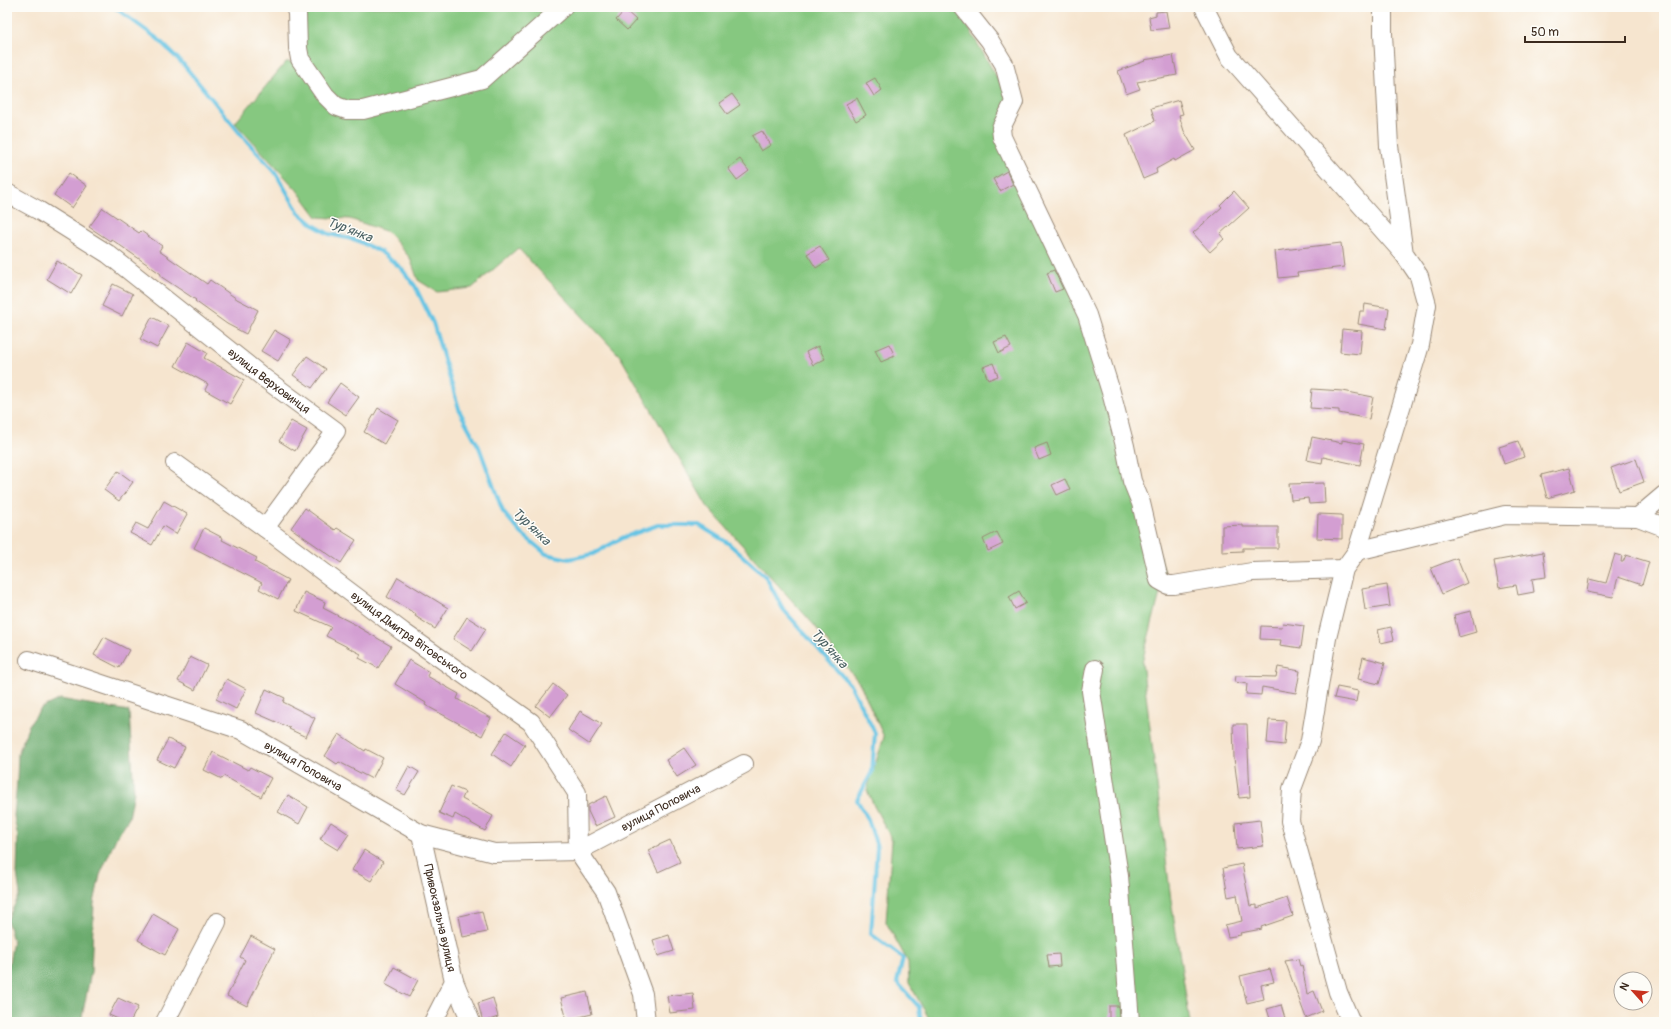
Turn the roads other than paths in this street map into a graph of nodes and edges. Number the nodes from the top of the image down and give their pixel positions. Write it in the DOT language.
graph roads {
  1 [pos="295,7"];
  2 [pos="563,7"];
  3 [pos="963,7"];
  4 [pos="1204,7"];
  5 [pos="1383,7"];
  6 [pos="7,193"];
  7 [pos="1404,254"];
  8 [pos="175,463"];
  9 [pos="1664,496"];
  10 [pos="1638,517"];
  11 [pos="1664,527"];
  12 [pos="265,528"];
  13 [pos="1357,552"];
  14 [pos="1344,569"];
  15 [pos="29,660"];
  16 [pos="1095,670"];
  17 [pos="744,764"];
  18 [pos="421,834"];
  19 [pos="578,851"];
  20 [pos="217,922"];
  21 [pos="454,981"];
  22 [pos="165,1022"];
  23 [pos="433,1022"];
  24 [pos="471,1022"];
  25 [pos="646,1022"];
  26 [pos="1130,1022"];
  27 [pos="1351,1022"];
  1 -- 2 [label="street"];
  3 -- 14 [label="street"];
  4 -- 7 [label="street"];
  5 -- 7 [label="street"];
  6 -- 12 [label="street, вулиця Верховинця"];
  7 -- 13 [label="street"];
  8 -- 12 [label="street, вулиця Дмитра Вітовського"];
  9 -- 10 [label="street"];
  10 -- 11 [label="street"];
  10 -- 13 [label="street"];
  12 -- 19 [label="street, вулиця Дмитра Вітовського"];
  13 -- 14 [label="street"];
  14 -- 27 [label="street"];
  15 -- 18 [label="street, вулиця Поповича"];
  16 -- 26 [label="street"];
  17 -- 19 [label="street, вулиця Поповича"];
  18 -- 19 [label="street, вулиця Поповича"];
  18 -- 21 [label="street, Привокзальна вулиця"];
  19 -- 25 [label="street"];
  20 -- 22 [label="street"];
  21 -- 23 [label="street, Привокзальна вулиця"];
  21 -- 24 [label="street"];
}
